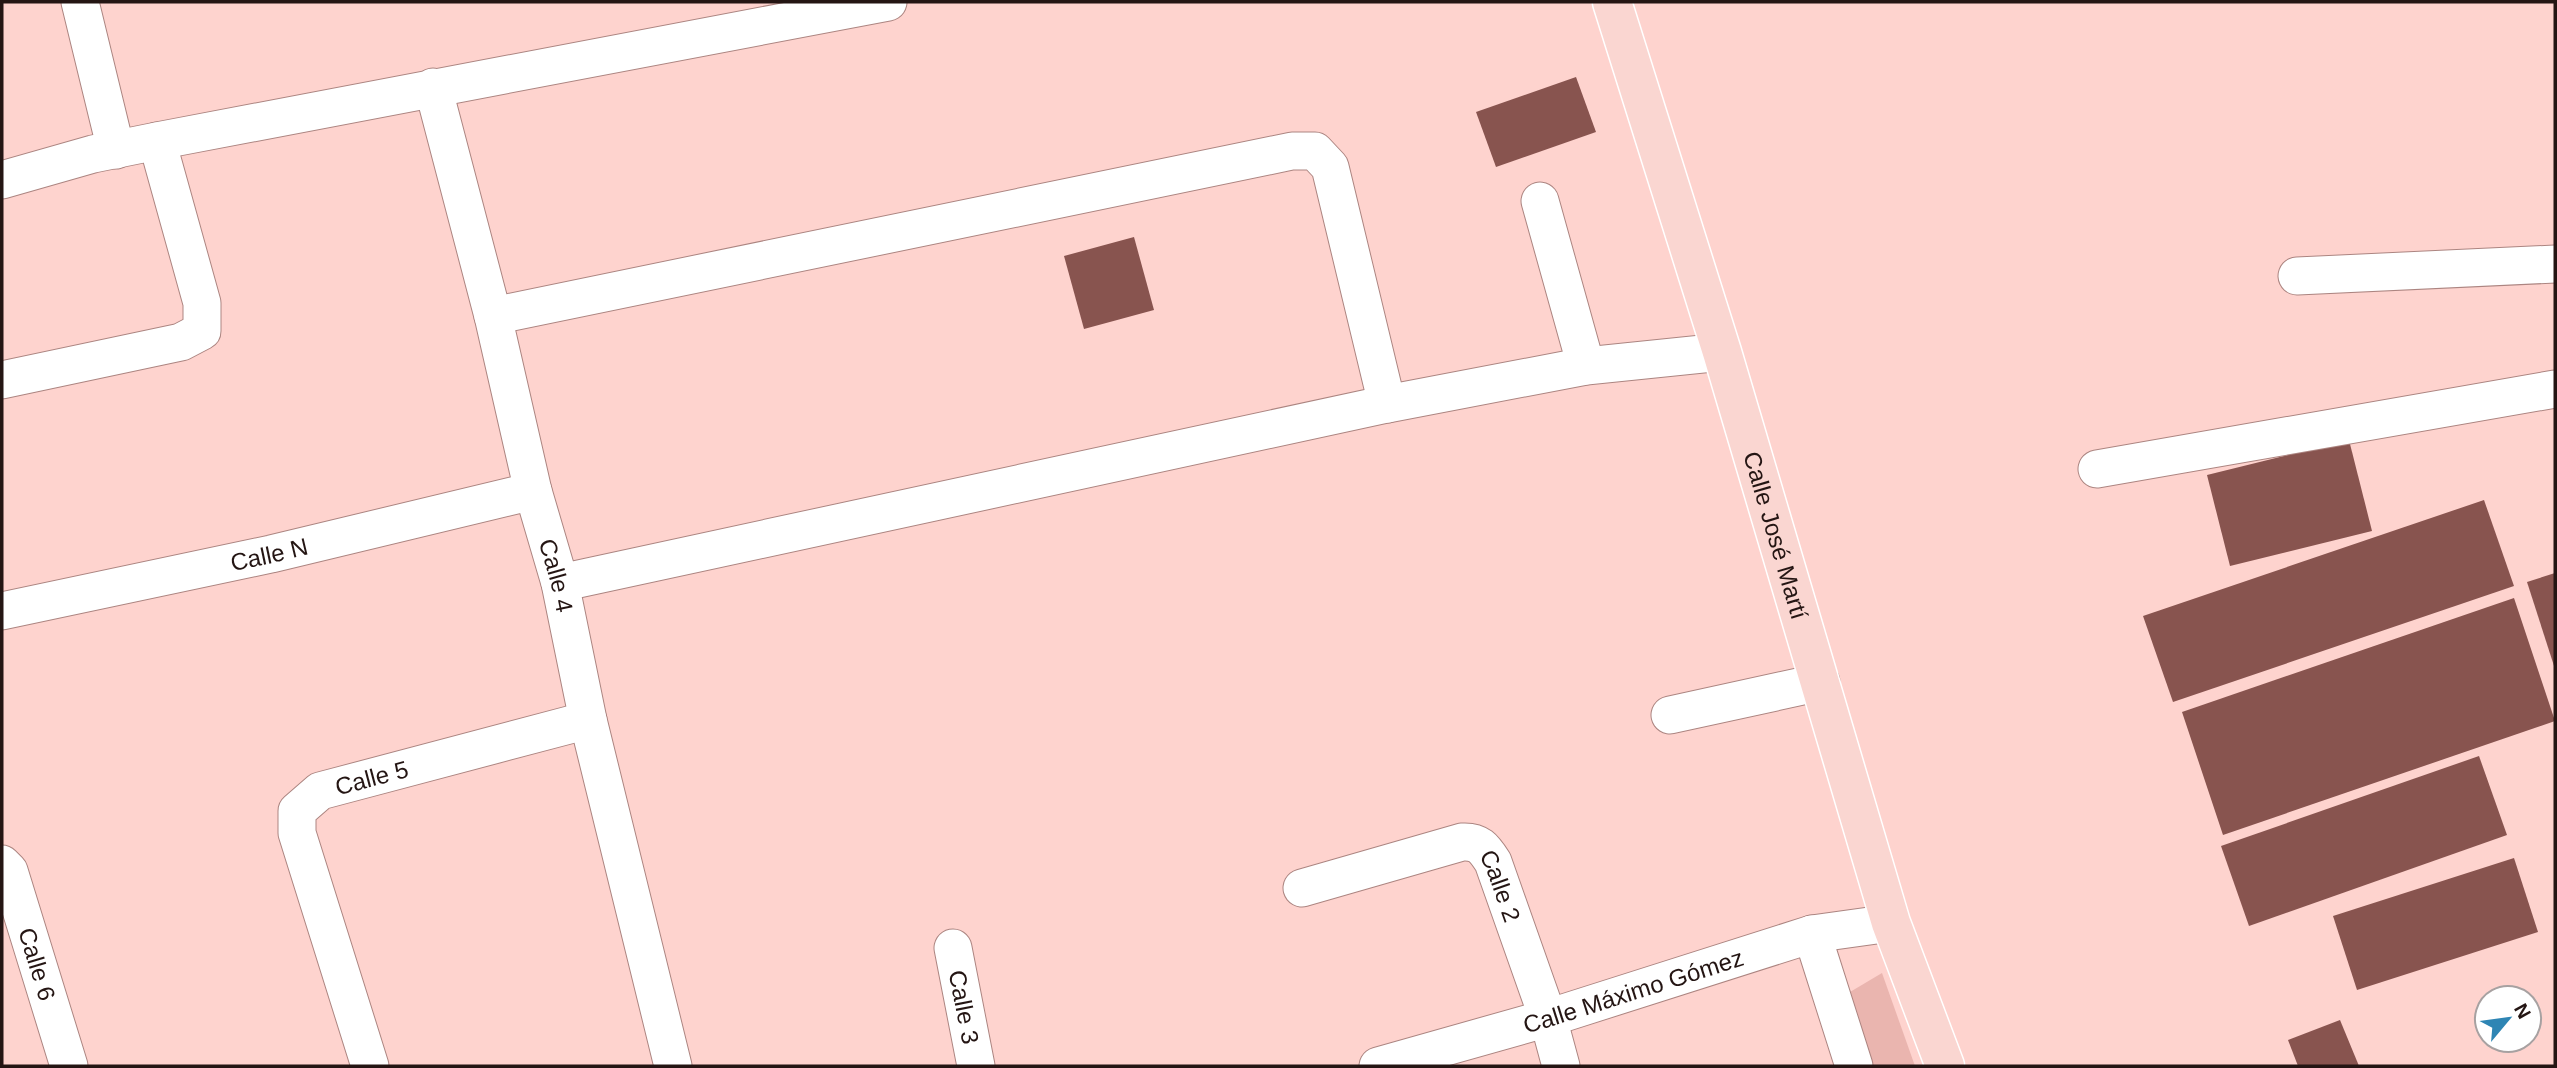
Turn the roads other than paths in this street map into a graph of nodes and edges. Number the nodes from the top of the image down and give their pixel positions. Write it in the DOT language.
graph roads {
  1 [pos="80,2"];
  2 [pos="888,2"];
  3 [pos="1612,2"];
  4 [pos="433,87"];
  5 [pos="158,141"];
  6 [pos="116,150"];
  7 [pos="2,180"];
  8 [pos="1540,201"];
  9 [pos="2555,264"];
  10 [pos="2297,276"];
  11 [pos="493,316"];
  12 [pos="1722,352"];
  13 [pos="1586,366"];
  14 [pos="2,380"];
  15 [pos="2555,389"];
  16 [pos="1387,404"];
  17 [pos="2097,468"];
  18 [pos="533,491"];
  19 [pos="560,583"];
  20 [pos="2,611"];
  21 [pos="1821,682"];
  22 [pos="1670,715"];
  23 [pos="588,720"];
  24 [pos="2,864"];
  25 [pos="1302,888"];
  26 [pos="1891,923"];
  27 [pos="1812,934"];
  28 [pos="953,948"];
  29 [pos="1548,1018"];
  30 [pos="69,1066"];
  31 [pos="370,1066"];
  32 [pos="673,1066"];
  33 [pos="976,1066"];
  34 [pos="1378,1066"];
  35 [pos="1561,1066"];
  36 [pos="1854,1066"];
  37 [pos="1945,1066"];
  1 -- 6 [label="street"];
  2 -- 4 [label="street"];
  3 -- 12 [label="main road, Calle José Martí"];
  4 -- 5 [label="street"];
  4 -- 11 [label="street, Calle 4"];
  5 -- 6 [label="street"];
  5 -- 14 [label="street"];
  6 -- 7 [label="street"];
  8 -- 13 [label="street"];
  9 -- 10 [label="street"];
  11 -- 16 [label="street"];
  11 -- 18 [label="street, Calle 4"];
  12 -- 13 [label="street"];
  12 -- 21 [label="main road, Calle José Martí"];
  13 -- 16 [label="street"];
  15 -- 17 [label="street"];
  16 -- 19 [label="street"];
  18 -- 19 [label="street, Calle 4"];
  18 -- 20 [label="street, Calle N"];
  19 -- 23 [label="street, Calle 4"];
  21 -- 22 [label="street"];
  21 -- 26 [label="main road, Calle José Martí"];
  23 -- 31 [label="street, Calle 5"];
  23 -- 32 [label="street, Calle 4"];
  24 -- 30 [label="street, Calle 6"];
  25 -- 29 [label="street, Calle 2"];
  26 -- 27 [label="street, Calle Máximo Gómez"];
  26 -- 37 [label="main road, Calle José Martí"];
  27 -- 29 [label="street, Calle Máximo Gómez"];
  27 -- 36 [label="street"];
  28 -- 33 [label="street, Calle 3"];
  29 -- 34 [label="street, Calle Máximo Gómez"];
  29 -- 35 [label="street, Calle 2"];
}
